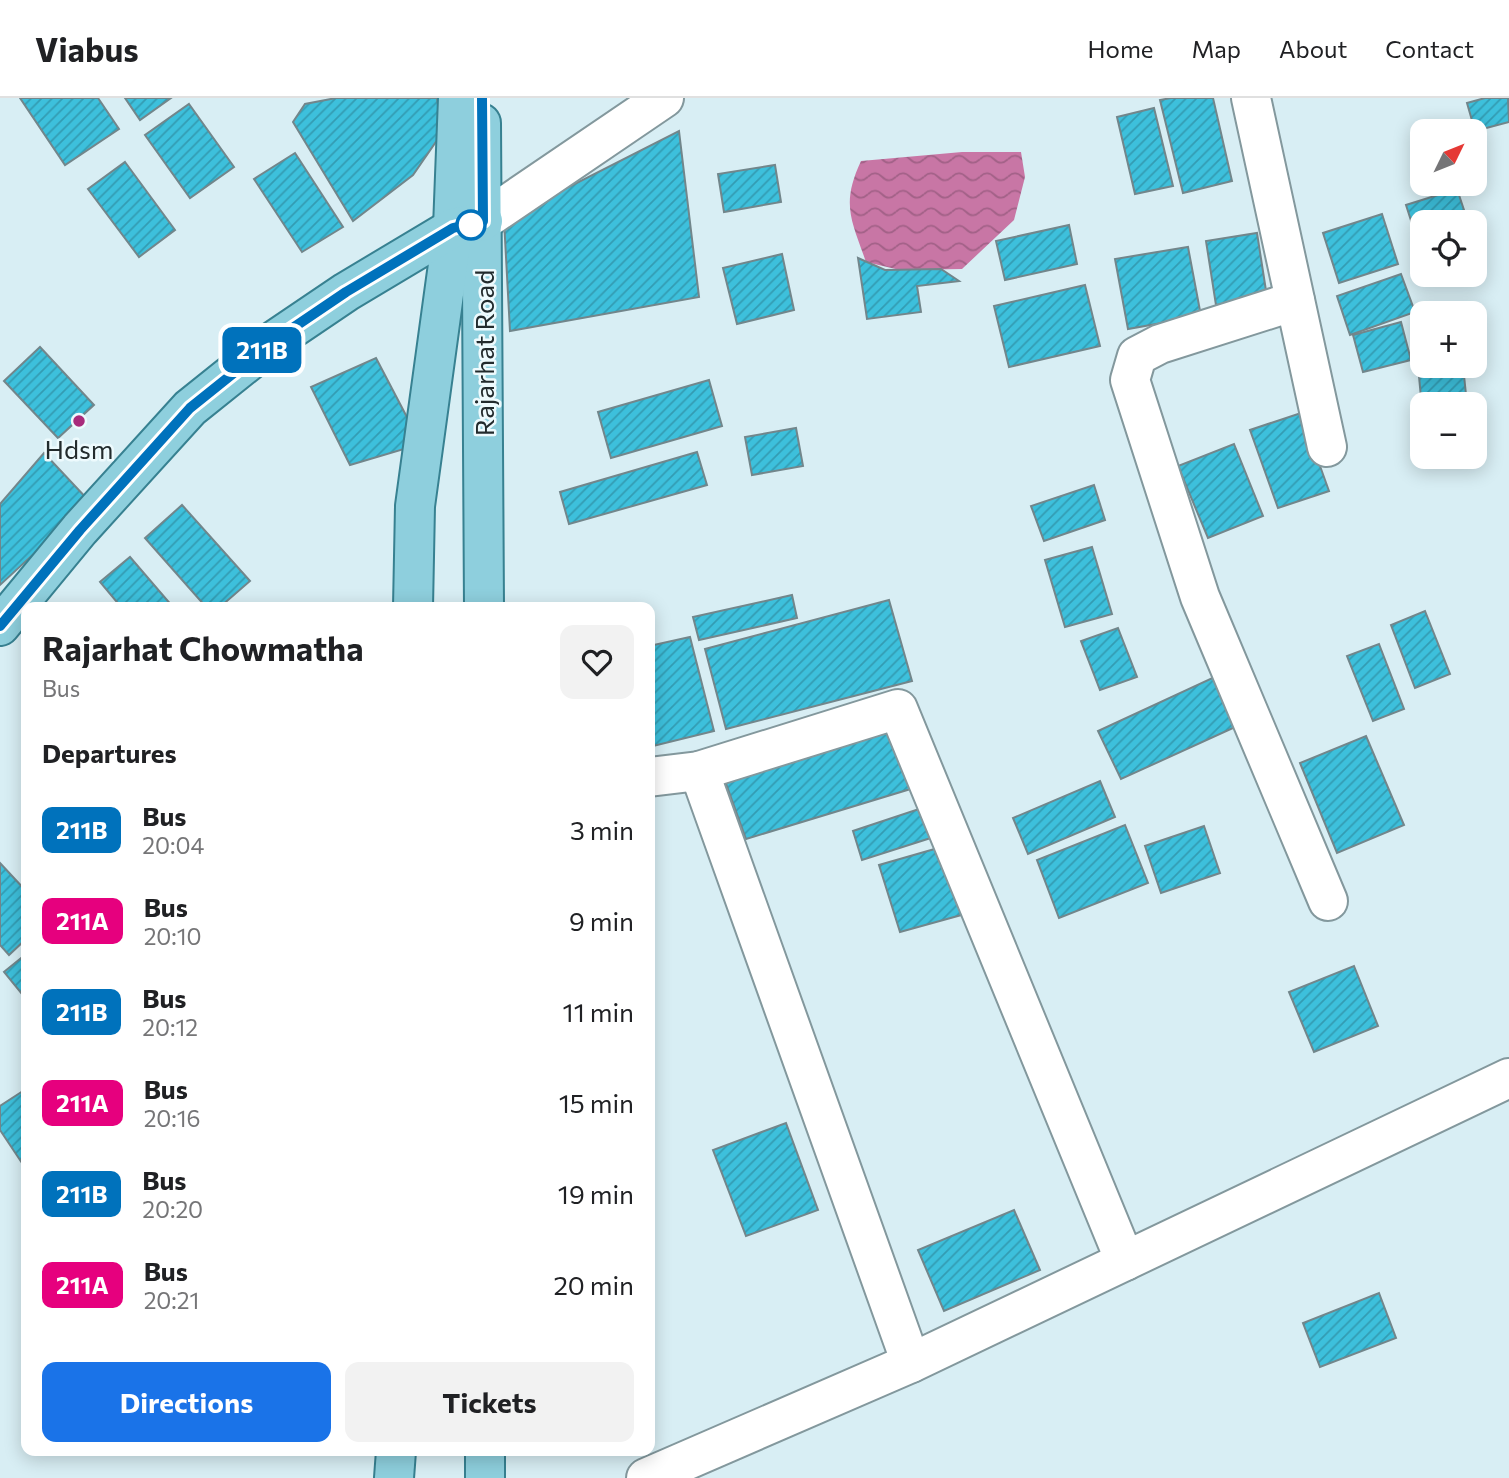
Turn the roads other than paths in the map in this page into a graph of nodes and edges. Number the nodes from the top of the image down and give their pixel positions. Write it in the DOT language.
graph roads {
  1 [pos="458,98"];
  2 [pos="482,98"];
  3 [pos="664,98"];
  4 [pos="1251,98"];
  5 [pos="468,225"];
  6 [pos="1295,301"];
  7 [pos="1327,447"];
  8 [pos="413,602"];
  9 [pos="484,602"];
  10 [pos="0,625"];
  11 [pos="699,771"];
  12 [pos="655,776"];
  13 [pos="1328,901"];
  14 [pos="1509,1078"];
  15 [pos="1125,1261"];
  16 [pos="911,1363"];
  17 [pos="396,1456"];
  18 [pos="485,1456"];
  19 [pos="394,1478"];
  20 [pos="485,1478"];
  21 [pos="646,1478"];
  1 -- 5 [label="main road, Rajarhat Road"];
  2 -- 5 [label="main road, Rajarhat Road"];
  3 -- 5 [label="street"];
  4 -- 6 [label="street"];
  5 -- 8 [label="main road"];
  5 -- 9 [label="main road, Rajarhat Road"];
  5 -- 10 [label="main road"];
  6 -- 7 [label="street"];
  6 -- 13 [label="street"];
  11 -- 12 [label="street"];
  11 -- 15 [label="street"];
  11 -- 16 [label="street"];
  14 -- 15 [label="street"];
  15 -- 16 [label="street"];
  16 -- 21 [label="street"];
  17 -- 19 [label="main road"];
  18 -- 20 [label="main road"];
}
